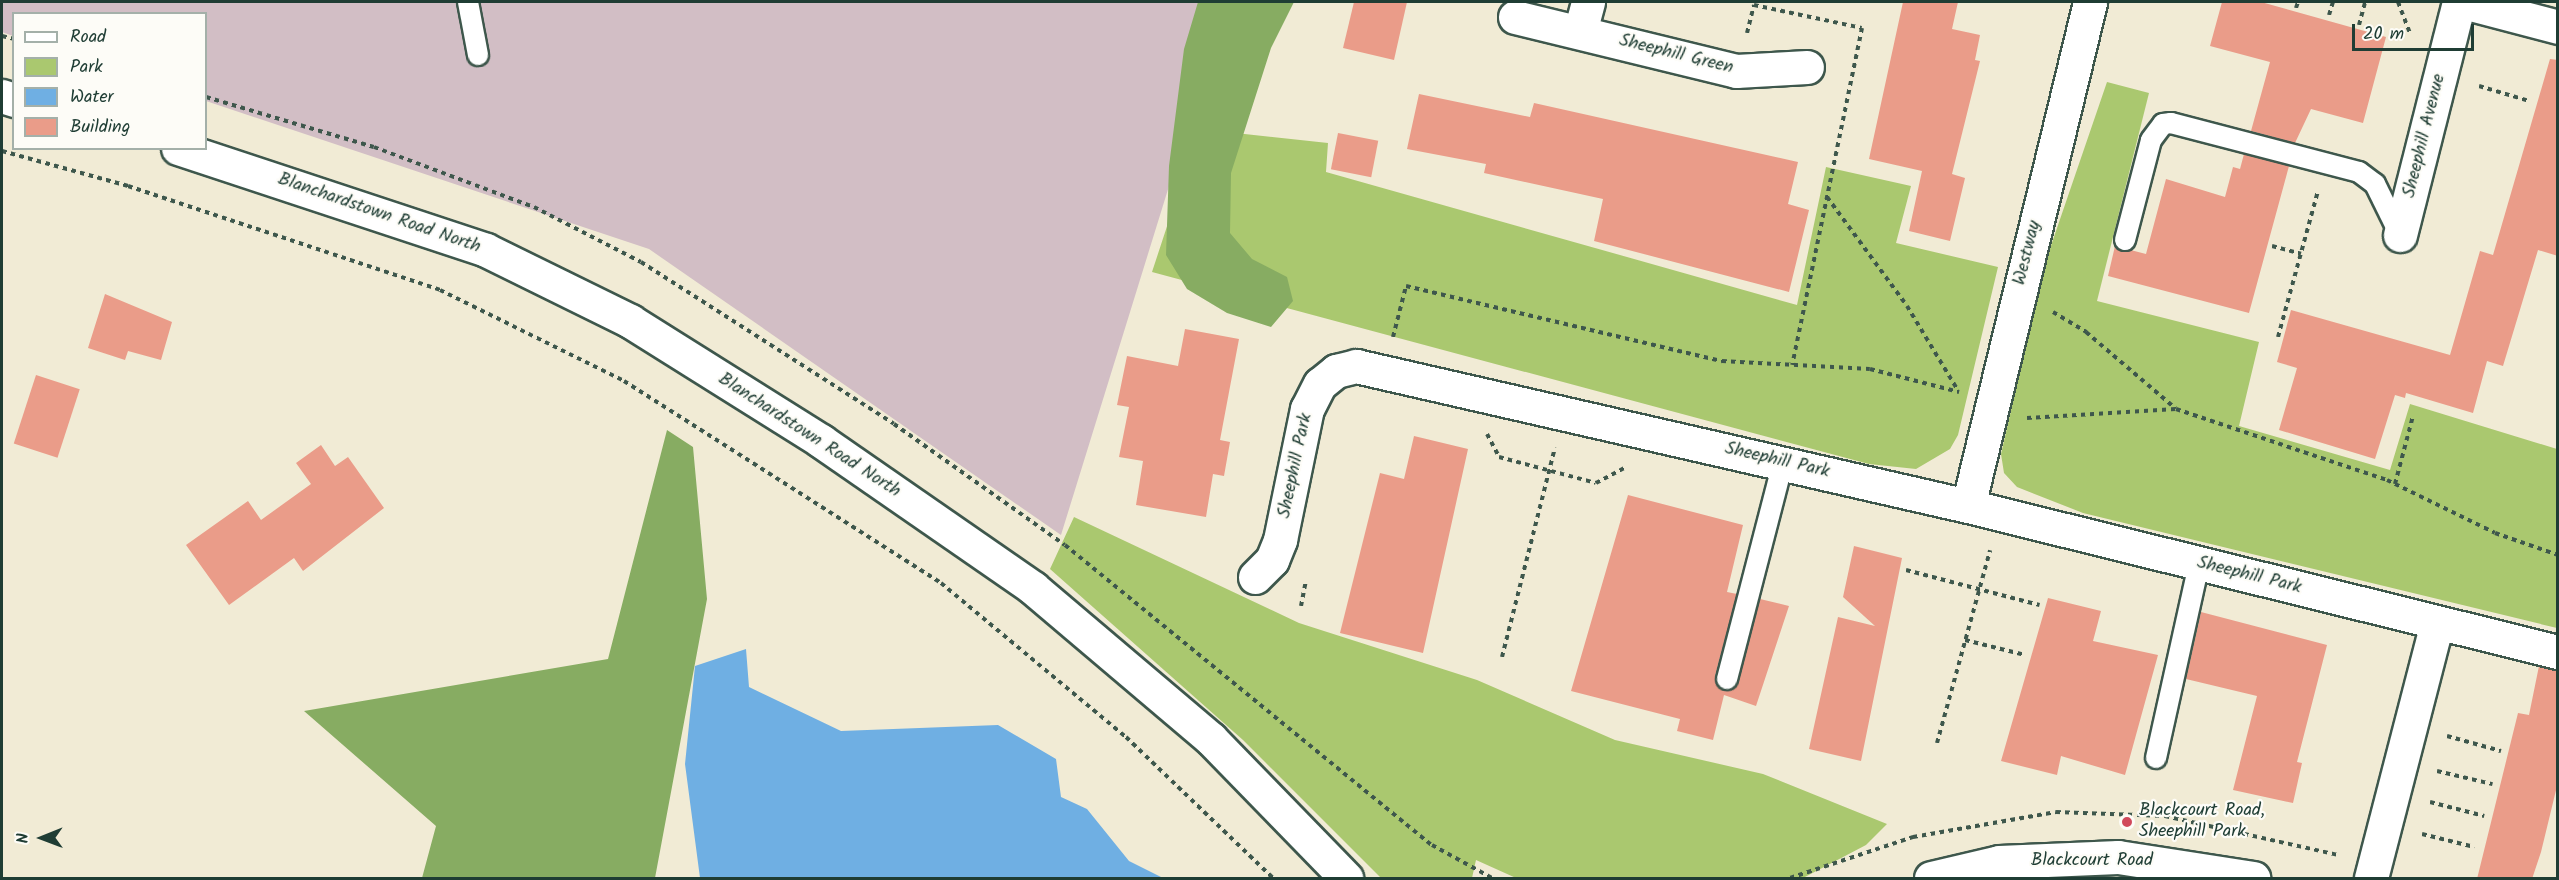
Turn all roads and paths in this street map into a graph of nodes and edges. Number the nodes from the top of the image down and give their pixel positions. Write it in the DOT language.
graph roads {
  1 [pos="468,2"];
  2 [pos="2090,2"];
  3 [pos="2298,2"];
  4 [pos="2333,2"];
  5 [pos="2365,2"];
  6 [pos="2461,2"];
  7 [pos="2296,8"];
  8 [pos="2329,15"];
  9 [pos="1515,17"];
  10 [pos="1584,17"];
  11 [pos="2359,25"];
  12 [pos="2558,27"];
  13 [pos="1744,42"];
  14 [pos="477,55"];
  15 [pos="1808,67"];
  16 [pos="2479,87"];
  17 [pos="2529,101"];
  18 [pos="184,150"];
  19 [pos="2,151"];
  20 [pos="1827,197"];
  21 [pos="2400,235"];
  22 [pos="2125,240"];
  23 [pos="2272,246"];
  24 [pos="2301,254"];
  25 [pos="2018,292"];
  26 [pos="1792,365"];
  27 [pos="1385,373"];
  28 [pos="1960,392"];
  29 [pos="2176,409"];
  30 [pos="1564,412"];
  31 [pos="1988,415"];
  32 [pos="2413,416"];
  33 [pos="1485,431"];
  34 [pos="1783,463"];
  35 [pos="1550,470"];
  36 [pos="1635,470"];
  37 [pos="2395,484"];
  38 [pos="1968,506"];
  39 [pos="2000,514"];
  40 [pos="2558,555"];
  41 [pos="2199,564"];
  42 [pos="1906,570"];
  43 [pos="1307,572"];
  44 [pos="1255,577"];
  45 [pos="1979,590"];
  46 [pos="2039,605"];
  47 [pos="1301,606"];
  48 [pos="2437,623"];
  49 [pos="1965,640"];
  50 [pos="2558,652"];
  51 [pos="2025,655"];
  52 [pos="1502,657"];
  53 [pos="1726,679"];
  54 [pos="2446,736"];
  55 [pos="1937,743"];
  56 [pos="2501,751"];
  57 [pos="2156,758"];
  58 [pos="2437,771"];
  59 [pos="2492,784"];
  60 [pos="2429,801"];
  61 [pos="2484,816"];
  62 [pos="2420,833"];
  63 [pos="2474,847"];
  64 [pos="1273,879"];
  65 [pos="1346,879"];
  66 [pos="1930,879"];
  67 [pos="2253,879"];
  68 [pos="2371,879"];
  1 -- 14 [label="lane"];
  2 -- 25 [label="street, Westway"];
  3 -- 7 [label="path"];
  4 -- 8 [label="path"];
  5 -- 11 [label="path"];
  6 -- 12 [label="street, Sheephill Avenue"];
  6 -- 21 [label="street, Sheephill Avenue"];
  9 -- 10 [label="street, Sheephill Green"];
  10 -- 15 [label="street, Sheephill Green"];
  13 -- 20 [label="path"];
  16 -- 17 [label="path"];
  18 -- 65 [label="street, Blanchardstown Road North"];
  19 -- 64 [label="path"];
  20 -- 26 [label="path"];
  20 -- 28 [label="path"];
  21 -- 22 [label="lane"];
  23 -- 24 [label="path"];
  25 -- 29 [label="path"];
  25 -- 31 [label="street, Westway"];
  26 -- 27 [label="path"];
  26 -- 28 [label="path"];
  27 -- 30 [label="street, Sheephill Park"];
  27 -- 44 [label="street, Sheephill Park"];
  28 -- 31 [label="path"];
  29 -- 31 [label="path"];
  29 -- 37 [label="path"];
  30 -- 34 [label="street, Sheephill Park"];
  30 -- 35 [label="path"];
  31 -- 38 [label="street, Westway"];
  32 -- 37 [label="path"];
  33 -- 35 [label="path"];
  34 -- 38 [label="street, Sheephill Park"];
  34 -- 53 [label="lane"];
  35 -- 36 [label="path"];
  35 -- 52 [label="path"];
  37 -- 40 [label="path"];
  38 -- 39 [label="street, Sheephill Park"];
  39 -- 41 [label="street, Sheephill Park"];
  39 -- 45 [label="path"];
  41 -- 48 [label="street, Sheephill Park"];
  41 -- 57 [label="lane"];
  42 -- 45 [label="path"];
  43 -- 47 [label="path"];
  45 -- 46 [label="path"];
  45 -- 49 [label="path"];
  48 -- 50 [label="street, Sheephill Park"];
  48 -- 68 [label="street"];
  49 -- 51 [label="path"];
  49 -- 55 [label="path"];
  54 -- 56 [label="path"];
  58 -- 59 [label="path"];
  60 -- 61 [label="path"];
  62 -- 63 [label="path"];
  66 -- 67 [label="street, Blackcourt Road"];
}
